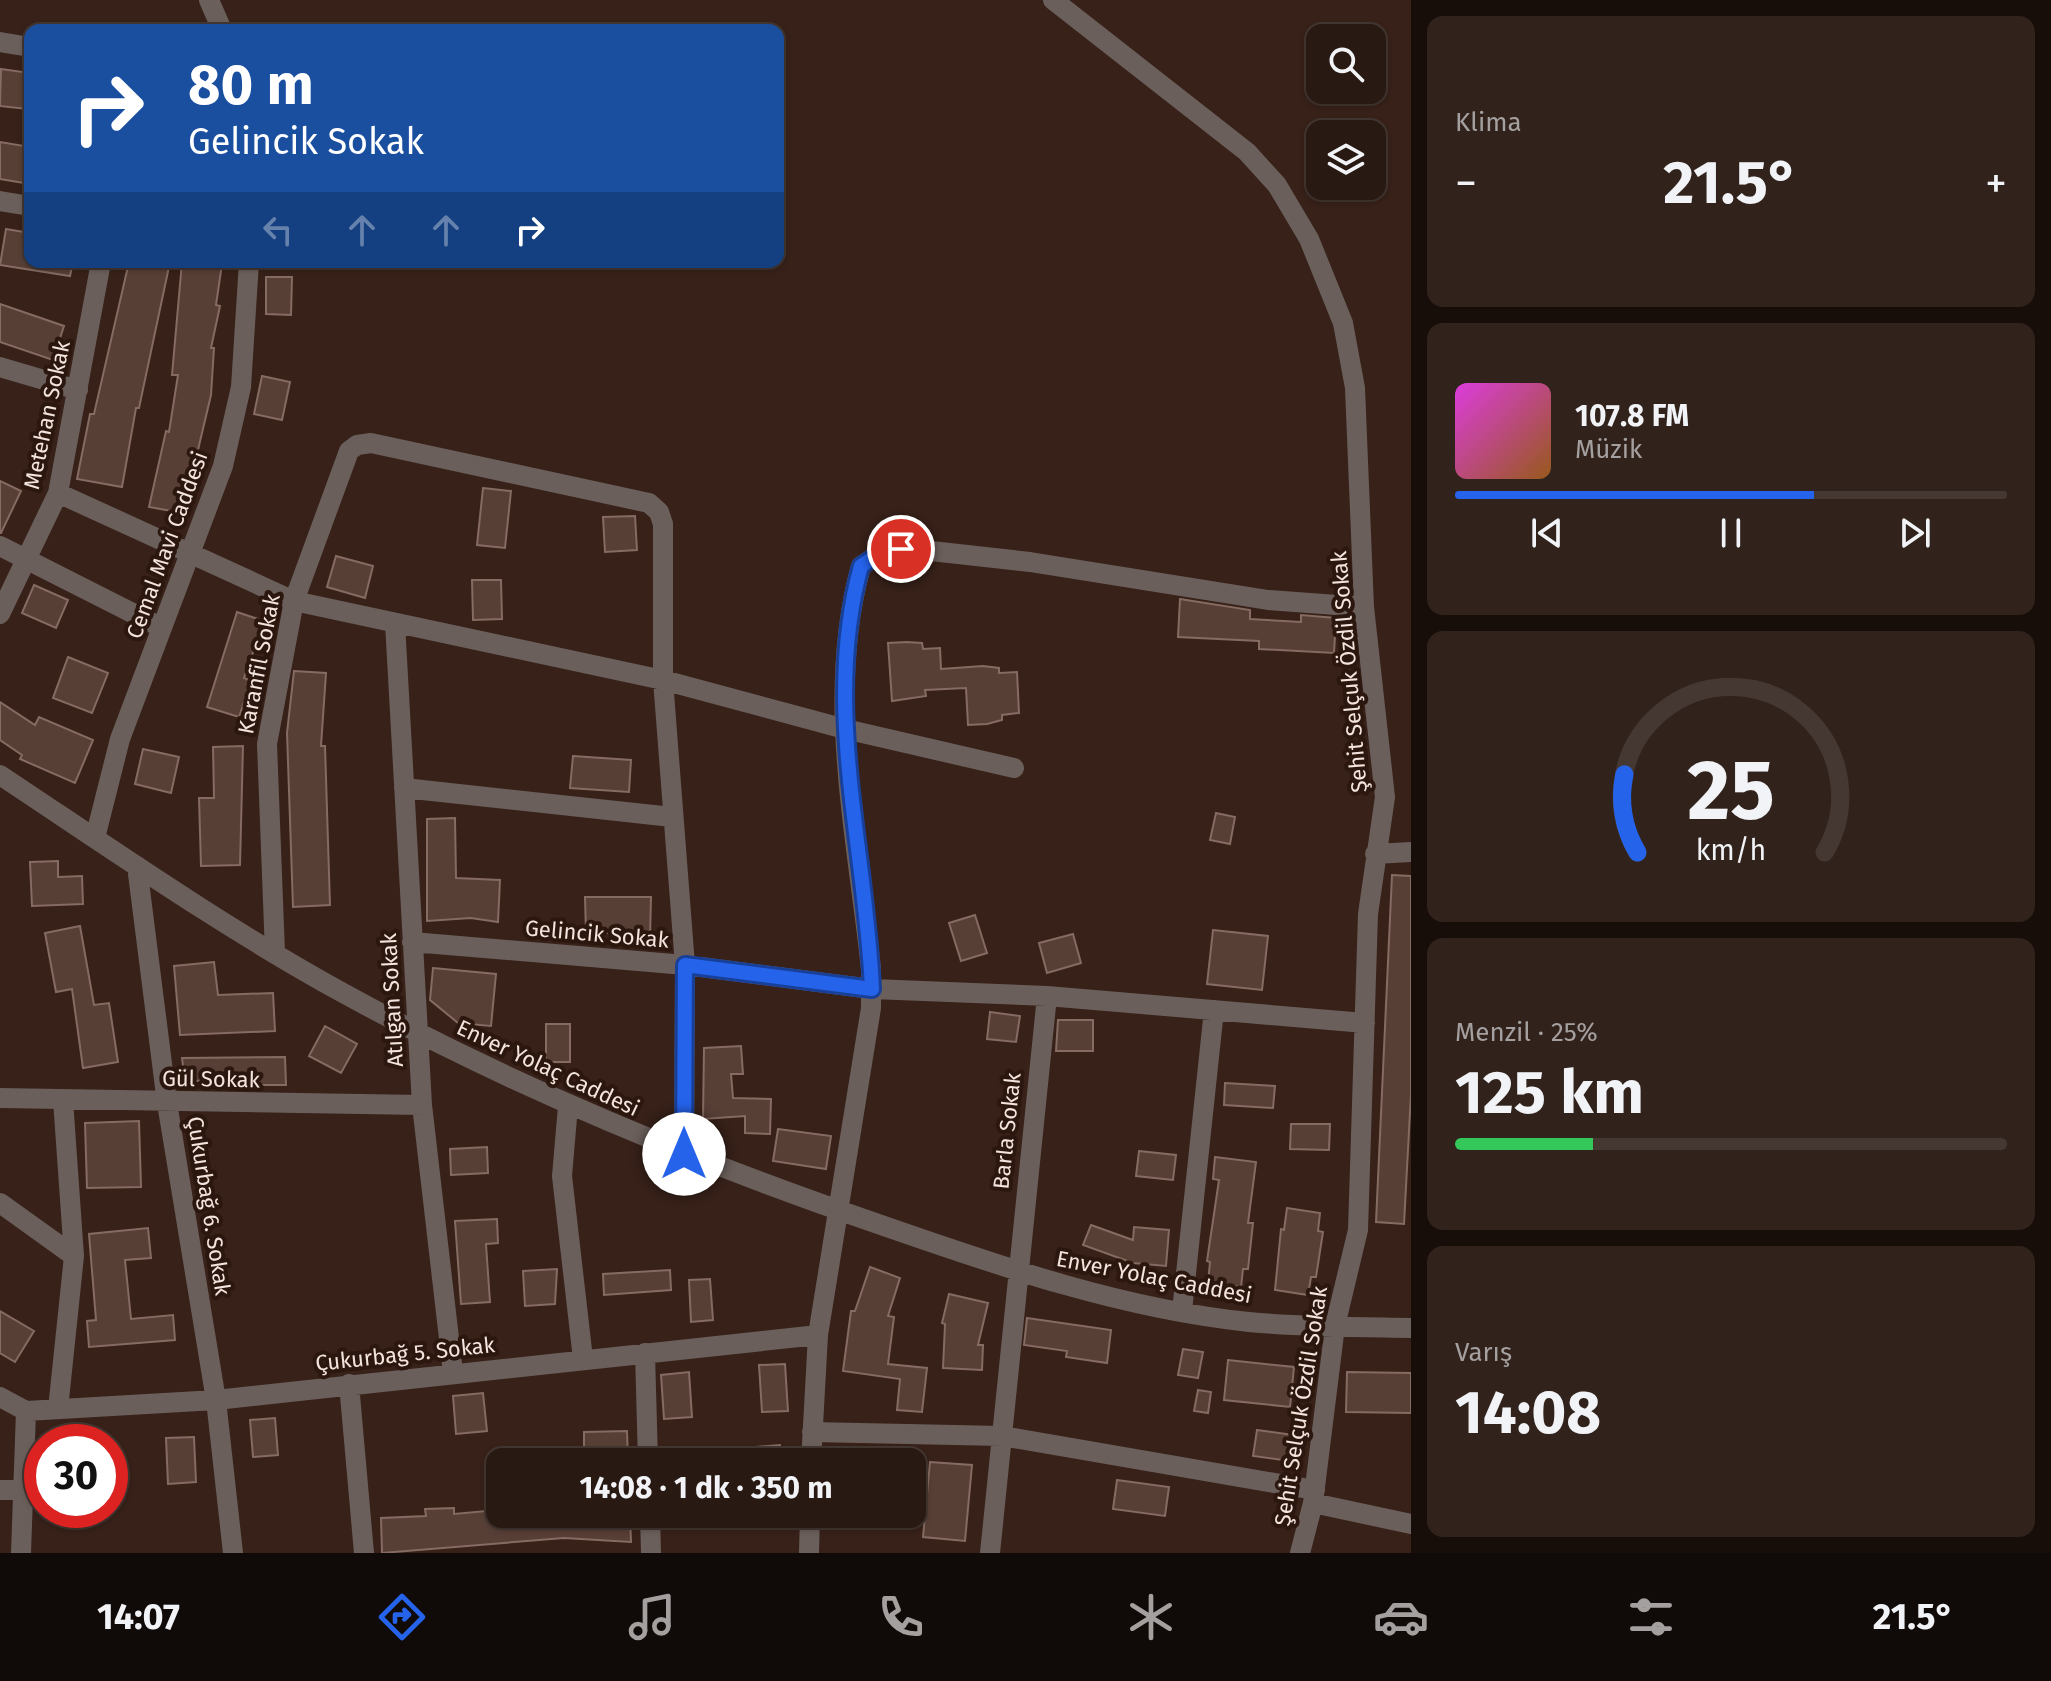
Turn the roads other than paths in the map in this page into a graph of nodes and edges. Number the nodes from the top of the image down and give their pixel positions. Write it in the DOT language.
graph roads {
  1 [pos="209,0"];
  2 [pos="1053,0"];
  3 [pos="219,24"];
  4 [pos="0,42"];
  5 [pos="24,46"];
  6 [pos="0,201"];
  7 [pos="24,205"];
  8 [pos="100,268"];
  9 [pos="249,268"];
  10 [pos="0,367"];
  11 [pos="78,390"];
  12 [pos="58,493"];
  13 [pos="0,546"];
  14 [pos="190,553"];
  15 [pos="26,559"];
  16 [pos="294,601"];
  17 [pos="1364,607"];
  18 [pos="0,614"];
  19 [pos="395,623"];
  20 [pos="162,628"];
  21 [pos="663,680"];
  22 [pos="845,729"];
  23 [pos="1014,768"];
  24 [pos="0,775"];
  25 [pos="404,788"];
  26 [pos="672,817"];
  27 [pos="95,838"];
  28 [pos="1411,852"];
  29 [pos="1375,854"];
  30 [pos="137,866"];
  31 [pos="412,942"];
  32 [pos="275,953"];
  33 [pos="685,965"];
  34 [pos="872,989"];
  35 [pos="1047,996"];
  36 [pos="1214,1010"];
  37 [pos="1365,1023"];
  38 [pos="417,1032"];
  39 [pos="0,1098"];
  40 [pos="63,1100"];
  41 [pos="167,1103"];
  42 [pos="422,1105"];
  43 [pos="568,1106"];
  44 [pos="684,1154"];
  45 [pos="0,1203"];
  46 [pos="837,1210"];
  47 [pos="74,1256"];
  48 [pos="1016,1271"];
  49 [pos="1182,1311"];
  50 [pos="1335,1326"];
  51 [pos="1411,1328"];
  52 [pos="818,1335"];
  53 [pos="645,1353"];
  54 [pos="583,1359"];
  55 [pos="453,1373"];
  56 [pos="349,1384"];
  57 [pos="0,1397"];
  58 [pos="216,1400"];
  59 [pos="58,1409"];
  60 [pos="26,1411"];
  61 [pos="812,1432"];
  62 [pos="1002,1436"];
  63 [pos="648,1448"];
  64 [pos="811,1448"];
  65 [pos="0,1490"];
  66 [pos="23,1490"];
  67 [pos="1314,1496"];
  68 [pos="1411,1524"];
  69 [pos="650,1528"];
  70 [pos="810,1528"];
  71 [pos="21,1553"];
  72 [pos="233,1553"];
  73 [pos="364,1553"];
  74 [pos="651,1553"];
  75 [pos="809,1553"];
  76 [pos="990,1553"];
  77 [pos="1300,1553"];
  1 -- 3 [label="street"];
  2 -- 17 [label="street, Şehit Selçuk Özdil Sokak"];
  4 -- 5 [label="street"];
  6 -- 7 [label="street"];
  8 -- 11 [label="street, Metehan Sokak"];
  9 -- 14 [label="street, Cemal Mavi Caddesi"];
  10 -- 11 [label="street"];
  11 -- 12 [label="street, Metehan Sokak"];
  12 -- 14 [label="street"];
  12 -- 15 [label="street, Metehan Sokak"];
  13 -- 15 [label="street"];
  14 -- 16 [label="street"];
  14 -- 20 [label="street, Cemal Mavi Caddesi"];
  15 -- 18 [label="street, Metehan Sokak"];
  15 -- 20 [label="street"];
  16 -- 19 [label="street"];
  16 -- 21 [label="street, Karanfil Sokak"];
  16 -- 32 [label="street, Karanfil Sokak"];
  17 -- 22 [label="street"];
  17 -- 29 [label="street, Şehit Selçuk Özdil Sokak"];
  19 -- 21 [label="street"];
  19 -- 25 [label="street, Atılgan Sokak"];
  20 -- 27 [label="street, Cemal Mavi Caddesi"];
  21 -- 22 [label="street"];
  21 -- 26 [label="street"];
  22 -- 23 [label="street"];
  22 -- 34 [label="street"];
  24 -- 27 [label="street, Enver Yolaç Caddesi"];
  25 -- 26 [label="street"];
  25 -- 31 [label="street, Atılgan Sokak"];
  26 -- 33 [label="street"];
  27 -- 30 [label="street, Enver Yolaç Caddesi"];
  28 -- 29 [label="street"];
  29 -- 37 [label="street, Şehit Selçuk Özdil Sokak"];
  30 -- 32 [label="street, Enver Yolaç Caddesi"];
  30 -- 41 [label="street, Çukurbağ 6. Sokak"];
  31 -- 33 [label="street, Gelincik Sokak"];
  31 -- 38 [label="street, Atılgan Sokak"];
  32 -- 38 [label="street, Enver Yolaç Caddesi"];
  33 -- 34 [label="street, Gelincik Sokak"];
  33 -- 44 [label="street"];
  34 -- 35 [label="street, Gelincik Sokak"];
  34 -- 46 [label="street"];
  35 -- 36 [label="street, Gelincik Sokak"];
  35 -- 48 [label="street, Barla Sokak"];
  36 -- 37 [label="street, Gelincik Sokak"];
  36 -- 49 [label="street"];
  37 -- 50 [label="street, Şehit Selçuk Özdil Sokak"];
  38 -- 42 [label="street, Atılgan Sokak"];
  38 -- 43 [label="street, Enver Yolaç Caddesi"];
  39 -- 40 [label="street, Gül Sokak"];
  40 -- 41 [label="street, Gül Sokak"];
  40 -- 47 [label="street"];
  41 -- 42 [label="street, Gül Sokak"];
  41 -- 58 [label="street, Çukurbağ 6. Sokak"];
  42 -- 55 [label="street, Atılgan Sokak"];
  43 -- 44 [label="street, Enver Yolaç Caddesi"];
  43 -- 54 [label="street"];
  44 -- 46 [label="street, Enver Yolaç Caddesi"];
  45 -- 47 [label="street"];
  46 -- 48 [label="street, Enver Yolaç Caddesi"];
  46 -- 52 [label="street"];
  47 -- 59 [label="street"];
  48 -- 49 [label="street, Enver Yolaç Caddesi"];
  48 -- 62 [label="street, Barla Sokak"];
  49 -- 50 [label="street, Enver Yolaç Caddesi"];
  50 -- 51 [label="street, Enver Yolaç Caddesi"];
  50 -- 67 [label="street, Şehit Selçuk Özdil Sokak"];
  52 -- 53 [label="street, Çukurbağ 5. Sokak"];
  52 -- 61 [label="street"];
  53 -- 54 [label="street, Çukurbağ 5. Sokak"];
  53 -- 63 [label="street"];
  54 -- 55 [label="street, Çukurbağ 5. Sokak"];
  55 -- 56 [label="street, Çukurbağ 5. Sokak"];
  56 -- 58 [label="street, Çukurbağ 5. Sokak"];
  56 -- 73 [label="street"];
  57 -- 60 [label="street"];
  58 -- 59 [label="street, Çukurbağ 5. Sokak"];
  58 -- 72 [label="street, Çukurbağ 6. Sokak"];
  59 -- 60 [label="street, Çukurbağ 5. Sokak"];
  60 -- 66 [label="street"];
  61 -- 62 [label="street"];
  61 -- 64 [label="street"];
  62 -- 67 [label="street"];
  62 -- 76 [label="street, Barla Sokak"];
  65 -- 66 [label="street"];
  66 -- 71 [label="street"];
  67 -- 68 [label="street"];
  67 -- 77 [label="street, Şehit Selçuk Özdil Sokak"];
  69 -- 74 [label="street"];
  70 -- 75 [label="street"];
}
